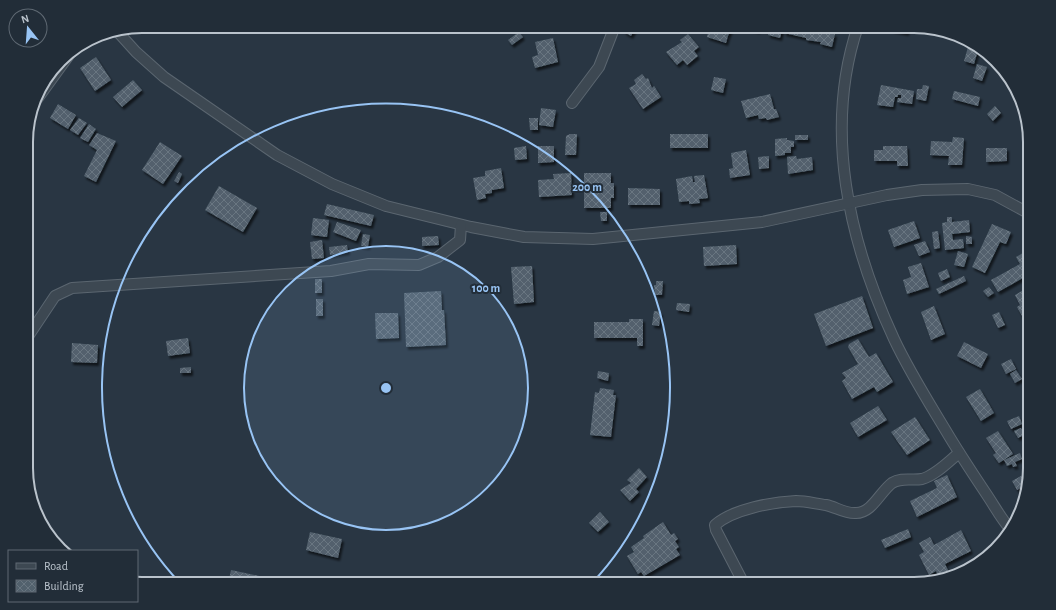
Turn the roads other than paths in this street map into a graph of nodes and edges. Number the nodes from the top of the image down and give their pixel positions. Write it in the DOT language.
graph roads {
  1 [pos="612,33"];
  2 [pos="856,33"];
  3 [pos="121,35"];
  4 [pos="572,103"];
  5 [pos="849,204"];
  6 [pos="1023,210"];
  7 [pos="461,225"];
  8 [pos="33,329"];
  9 [pos="959,453"];
  10 [pos="1007,524"];
  11 [pos="740,577"];
  1 -- 4 [label="street"];
  2 -- 5 [label="street"];
  3 -- 7 [label="street"];
  5 -- 6 [label="street"];
  5 -- 7 [label="street"];
  5 -- 9 [label="street"];
  7 -- 8 [label="street"];
  9 -- 10 [label="street"];
  9 -- 11 [label="street"];
}
